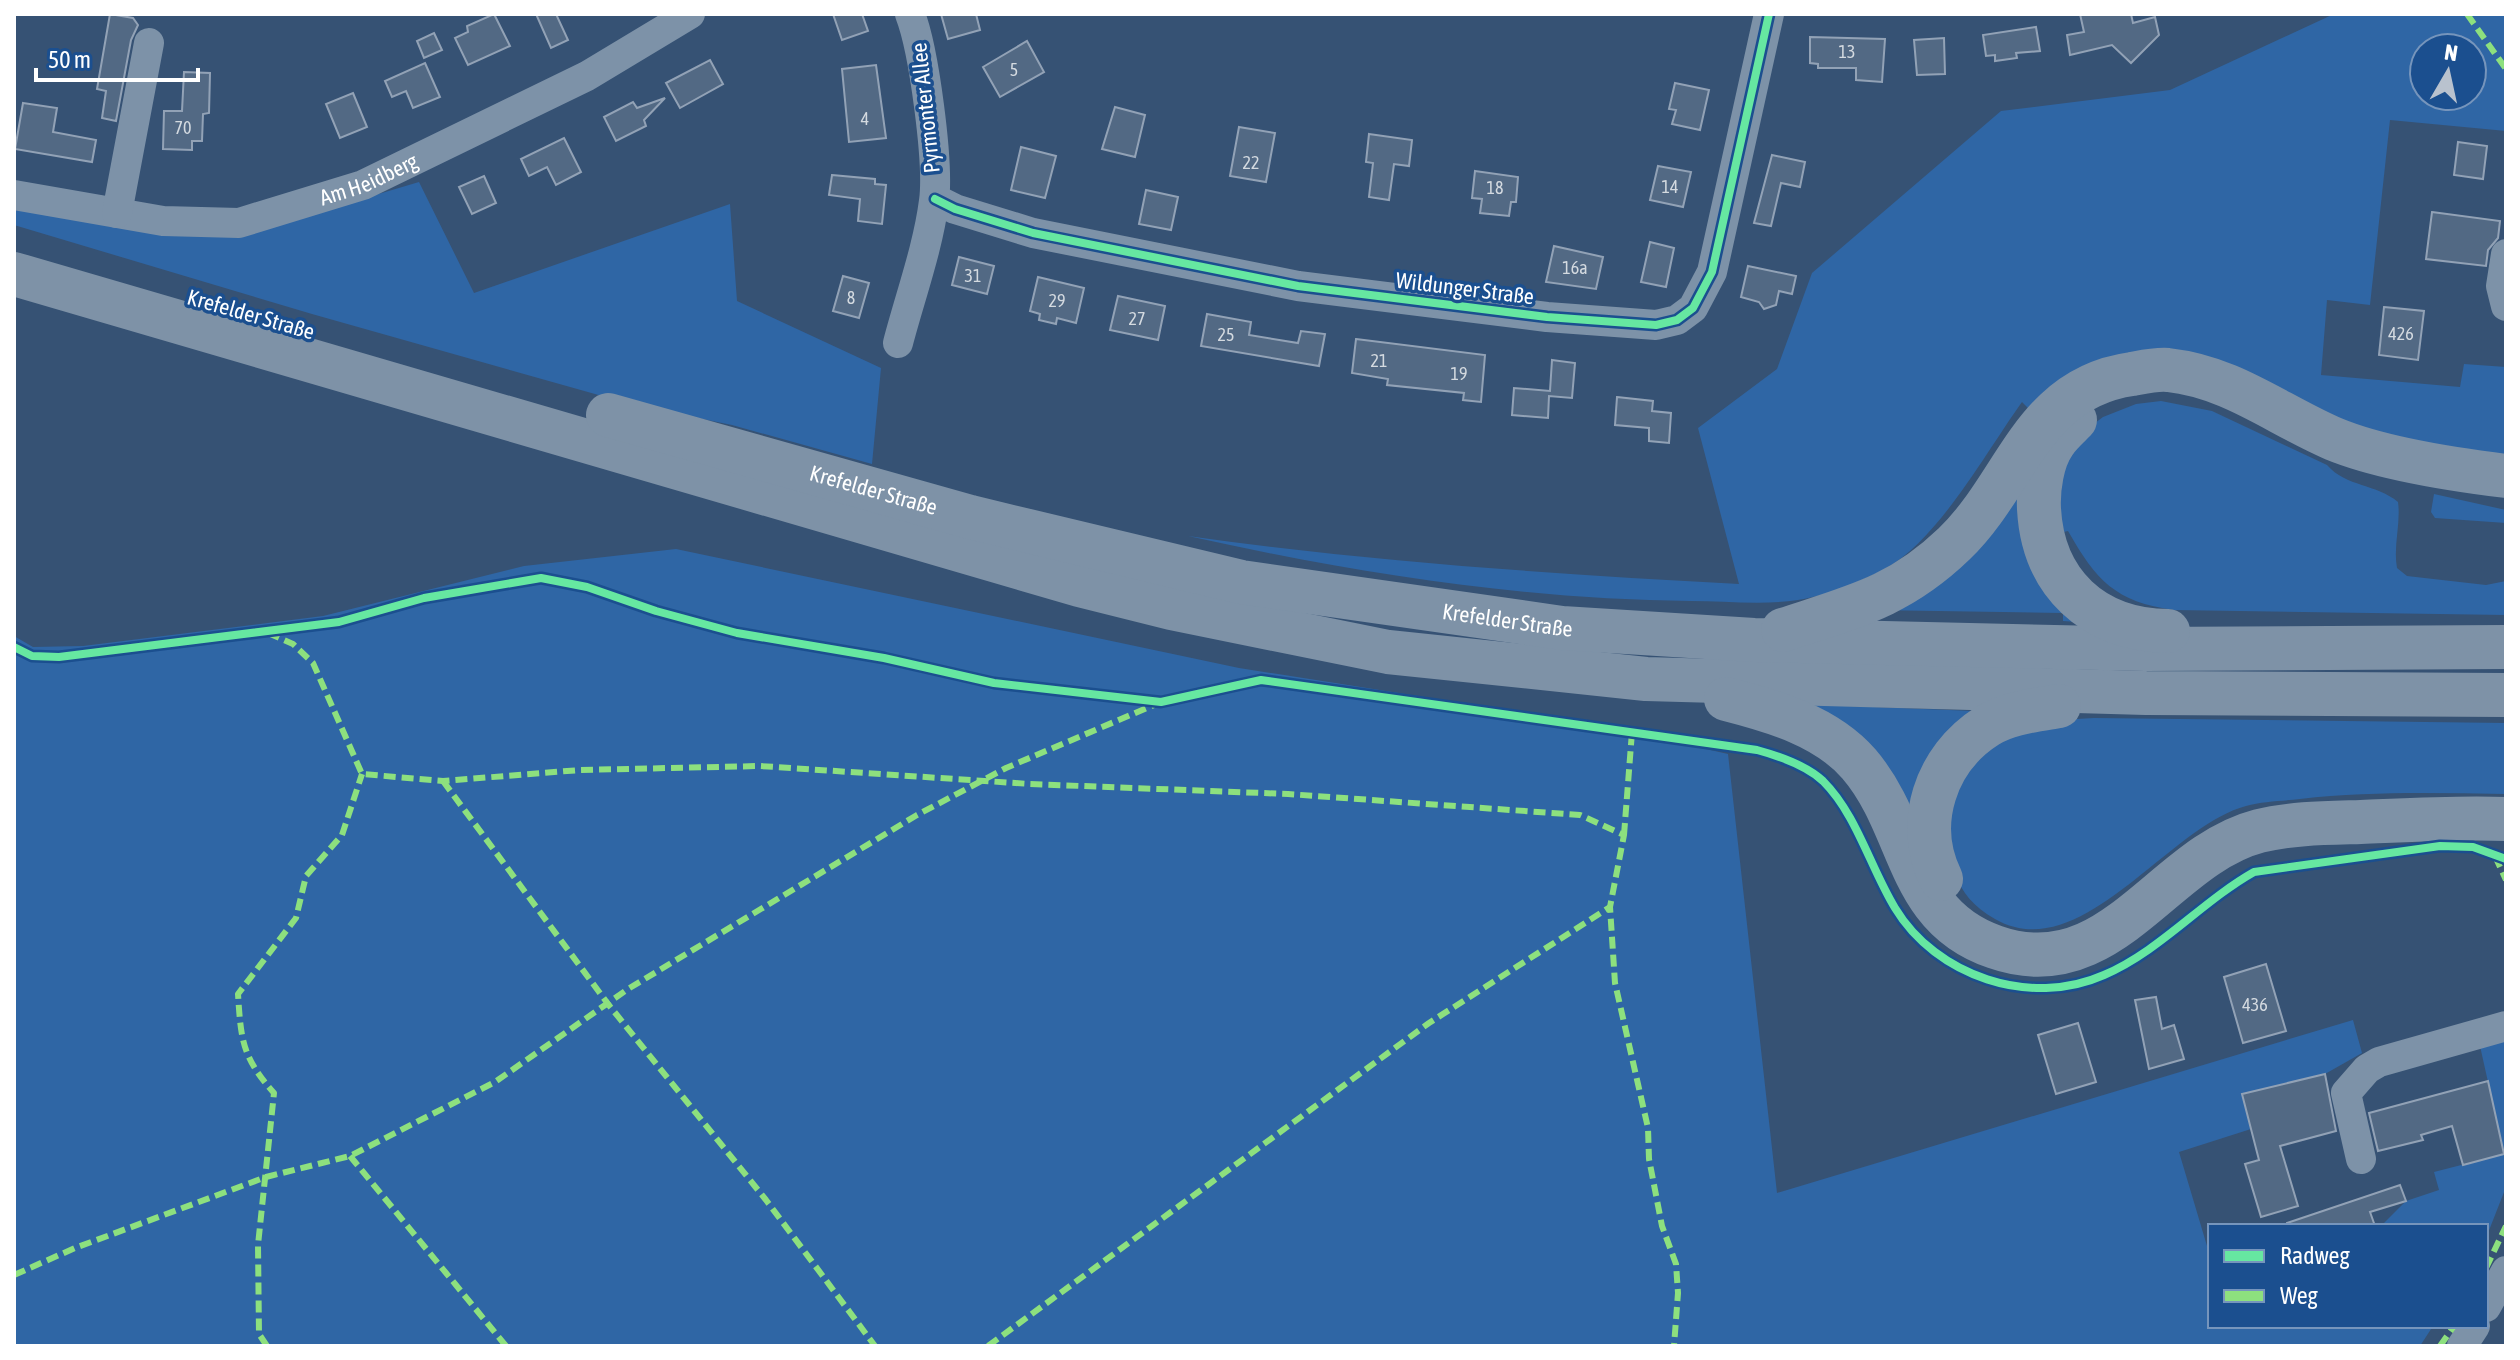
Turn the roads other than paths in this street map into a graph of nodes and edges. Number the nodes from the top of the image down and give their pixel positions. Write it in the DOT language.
graph roads {
  1 [pos="690,14"];
  2 [pos="910,14"];
  3 [pos="1769,14"];
  4 [pos="149,43"];
  5 [pos="14,195"];
  6 [pos="935,199"];
  7 [pos="117,213"];
  8 [pos="14,243"];
  9 [pos="2506,254"];
  10 [pos="14,274"];
  11 [pos="2506,306"];
  12 [pos="898,343"];
  13 [pos="2506,476"];
  14 [pos="2506,498"];
  15 [pos="1754,640"];
  16 [pos="2273,647"];
  17 [pos="2506,647"];
  18 [pos="1646,679"];
  19 [pos="2146,693"];
  20 [pos="2506,695"];
  21 [pos="2506,802"];
  22 [pos="2506,819"];
  23 [pos="2506,1026"];
  24 [pos="2361,1159"];
  25 [pos="2506,1271"];
  26 [pos="2488,1303"];
  27 [pos="2474,1328"];
  28 [pos="2462,1346"];
  1 -- 7 [label="street, Am Heidberg"];
  2 -- 6 [label="street, Pyrmonter Allee"];
  3 -- 6 [label="street, Wildunger Straße"];
  4 -- 7 [label="street"];
  5 -- 7 [label="street, Am Heidberg"];
  6 -- 12 [label="street, Pyrmonter Allee"];
  8 -- 15 [label="highway, Krefelder Straße"];
  9 -- 11 [label="street"];
  10 -- 18 [label="highway, Krefelder Straße"];
  13 -- 15 [label="highway"];
  14 -- 16 [label="highway"];
  15 -- 16 [label="highway, Krefelder Straße"];
  16 -- 17 [label="highway, Krefelder Straße"];
  18 -- 19 [label="highway"];
  18 -- 22 [label="highway"];
  19 -- 20 [label="highway"];
  19 -- 21 [label="highway"];
  23 -- 24 [label="street"];
  25 -- 26 [label="street"];
  27 -- 28 [label="street"];
}
